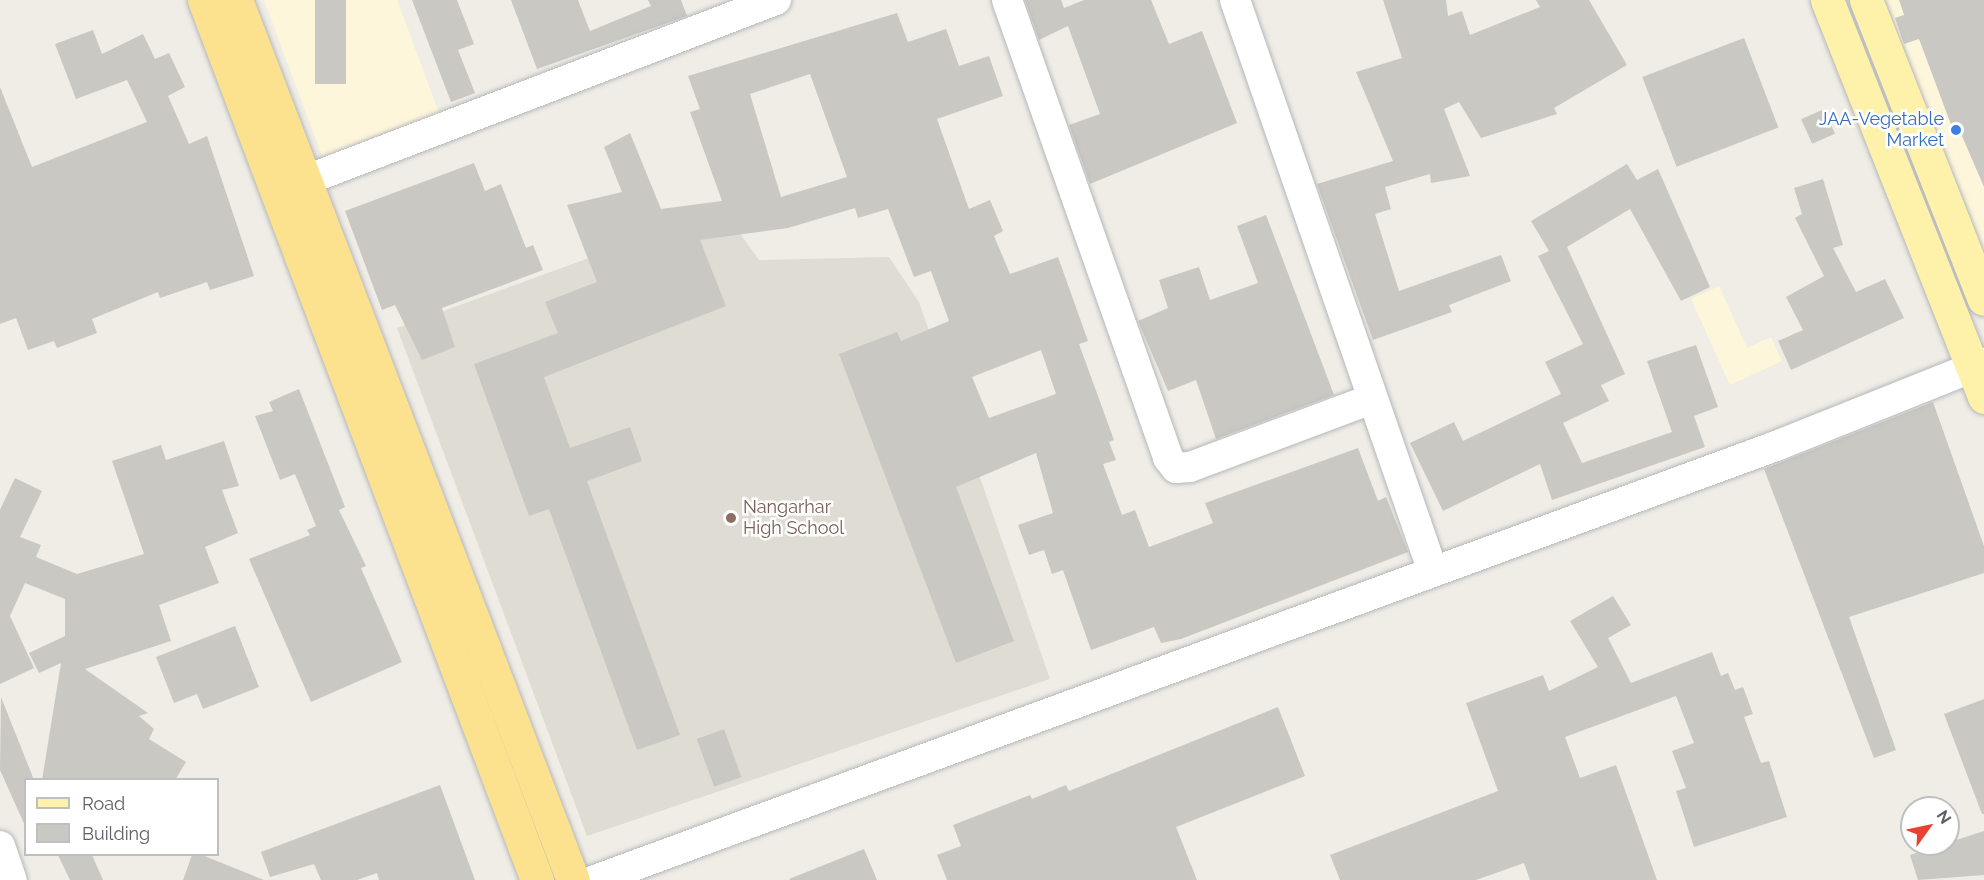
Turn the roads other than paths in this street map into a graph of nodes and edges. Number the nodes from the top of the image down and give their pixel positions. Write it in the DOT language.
graph roads {
  1 [pos="204,0"];
  2 [pos="236,0"];
  3 [pos="776,0"];
  4 [pos="1007,0"];
  5 [pos="1235,0"];
  6 [pos="1827,0"];
  7 [pos="1866,0"];
  8 [pos="306,181"];
  9 [pos="274,192"];
  10 [pos="1984,298"];
  11 [pos="1950,309"];
  12 [pos="1980,376"];
  13 [pos="1372,399"];
  14 [pos="1432,569"];
  15 [pos="0,846"];
  16 [pos="12,880"];
  17 [pos="537,880"];
  18 [pos="573,880"];
  19 [pos="595,880"];
  1 -- 9 [label="highway"];
  2 -- 8 [label="highway"];
  3 -- 8 [label="street"];
  4 -- 13 [label="street"];
  5 -- 13 [label="street"];
  6 -- 11 [label="main road"];
  7 -- 10 [label="main road"];
  8 -- 9 [label="street"];
  8 -- 18 [label="highway"];
  9 -- 17 [label="highway"];
  10 -- 11 [label="street"];
  11 -- 12 [label="main road"];
  12 -- 14 [label="street"];
  13 -- 14 [label="street"];
  14 -- 19 [label="street"];
  15 -- 16 [label="street"];
}
